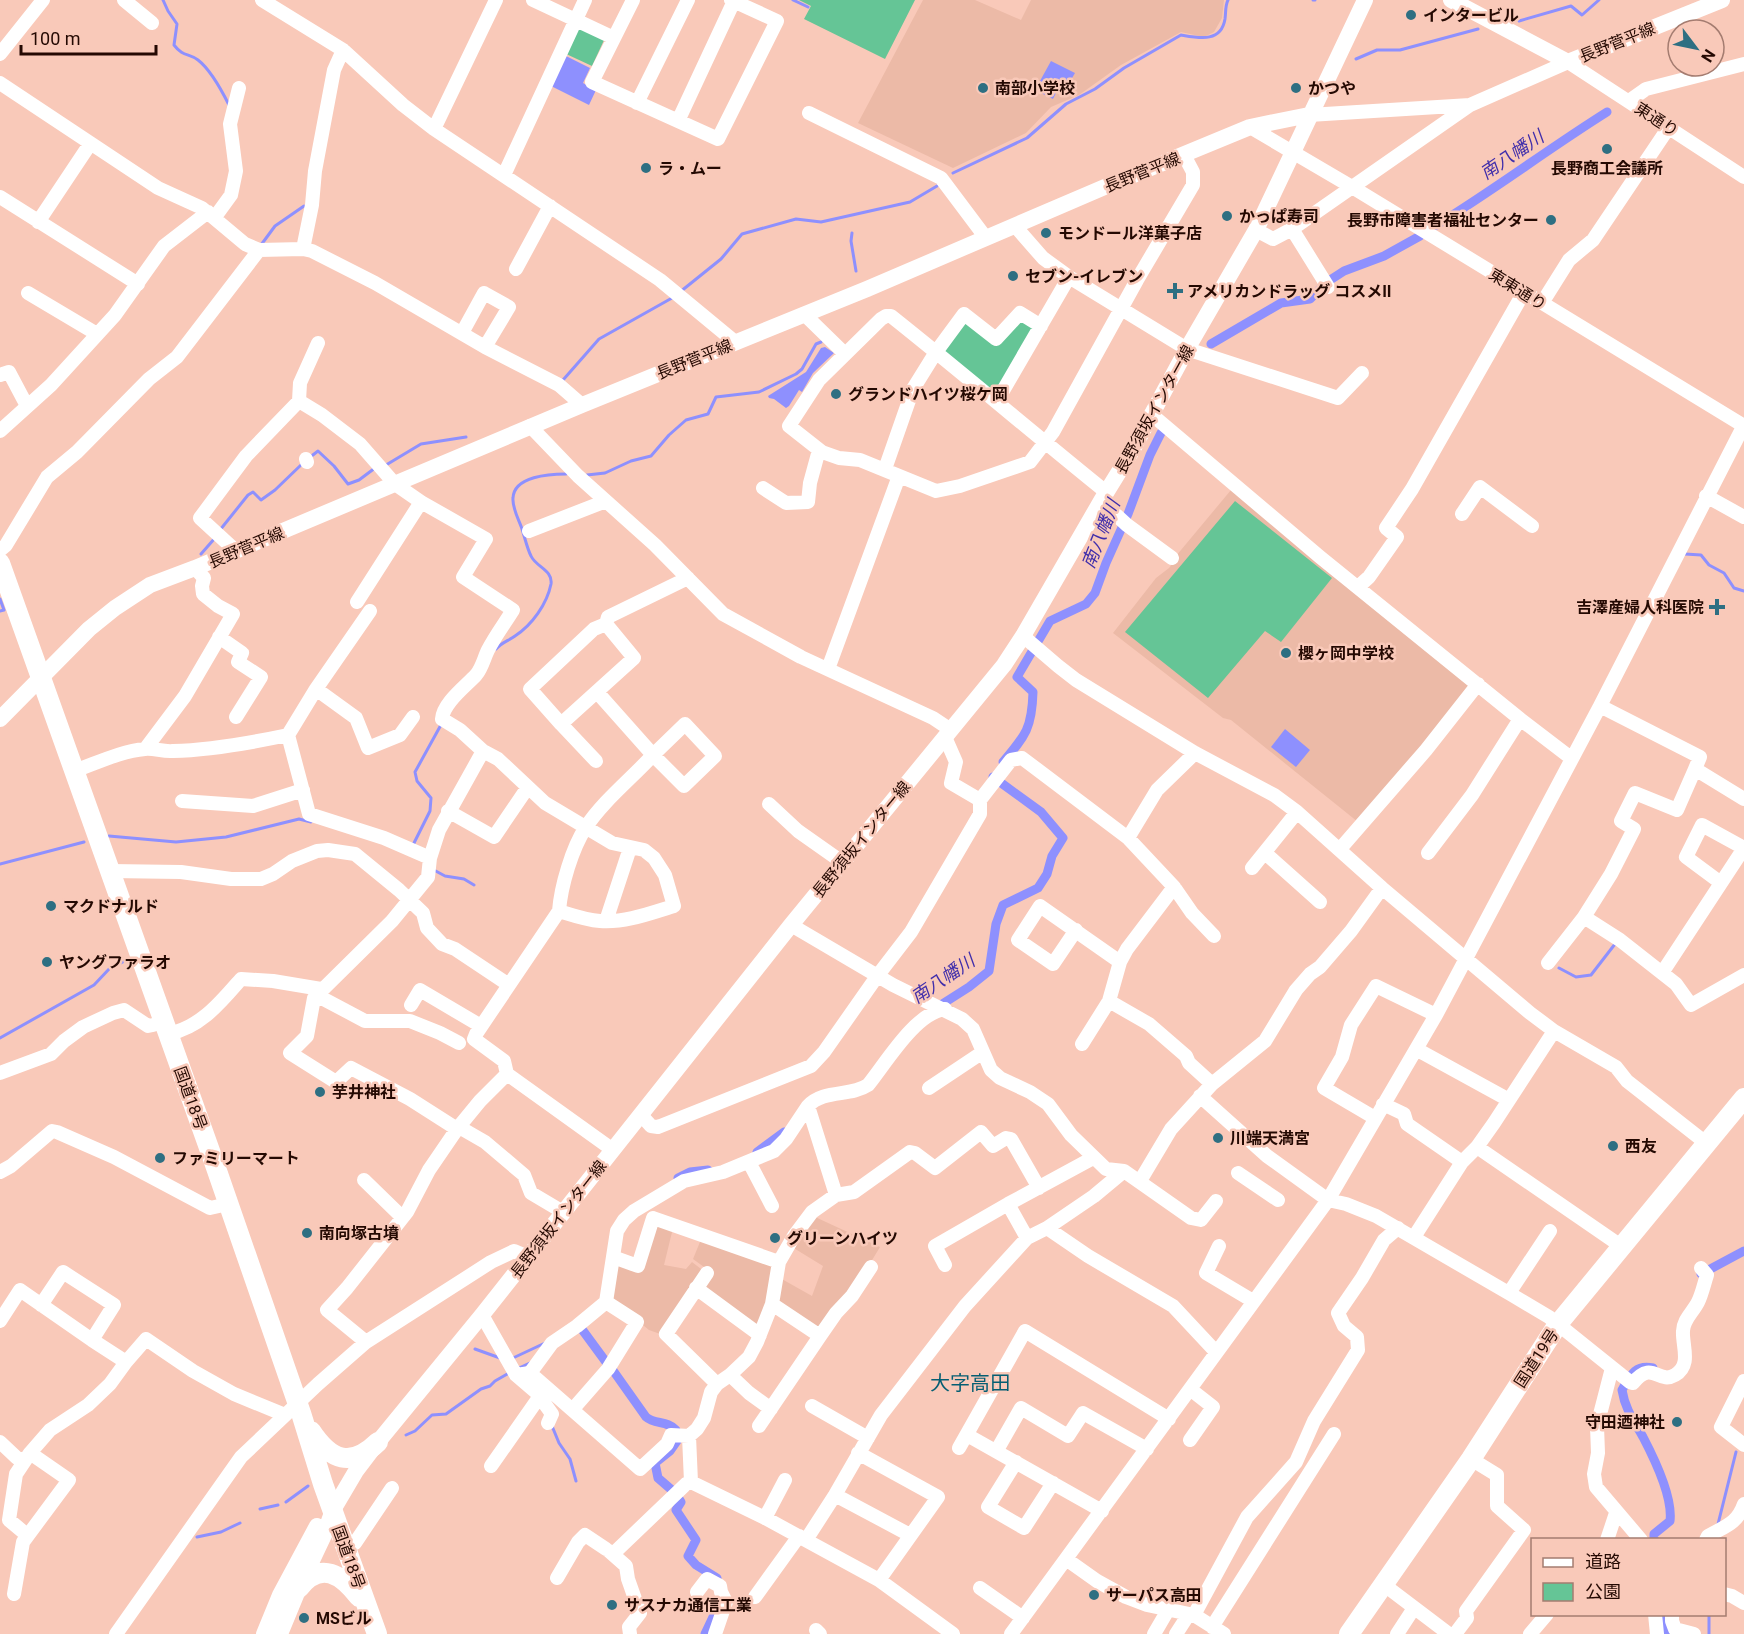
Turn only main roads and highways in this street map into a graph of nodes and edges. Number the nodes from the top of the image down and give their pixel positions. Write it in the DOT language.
graph roads {
  1 [pos="1365,0"];
  2 [pos="1451,0"];
  3 [pos="1722,0"];
  4 [pos="1309,115"];
  5 [pos="0,562"];
  6 [pos="40,677"];
  7 [pos="0,719"];
  8 [pos="1744,1098"];
  9 [pos="295,1411"];
  10 [pos="378,1442"];
  11 [pos="333,1510"];
  12 [pos="299,1588"];
  13 [pos="369,1611"];
  14 [pos="264,1634"];
  15 [pos="280,1634"];
  16 [pos="377,1634"];
  17 [pos="1348,1634"];
  1 -- 4 [label="main road"];
  2 -- 3 [label="main road, 長野菅平線"];
  4 -- 6 [label="main road, 長野菅平線"];
  4 -- 10 [label="main road, 長野須坂インター線"];
  5 -- 6 [label="highway, 国道18号"];
  6 -- 7 [label="main road, 長野菅平線"];
  6 -- 9 [label="highway, 国道18号"];
  8 -- 17 [label="highway, 国道19号"];
  9 -- 10 [label="highway"];
  9 -- 11 [label="highway, 国道18号"];
  10 -- 11 [label="main road, 長野須坂インター線"];
  11 -- 12 [label="main road, 長野須坂インター線"];
  11 -- 13 [label="highway, 国道18号"];
  11 -- 14 [label="main road, 長野須坂インター線"];
  12 -- 13 [label="highway"];
  12 -- 15 [label="main road, 長野須坂インター線"];
  13 -- 16 [label="highway, 国道18号"];
}
